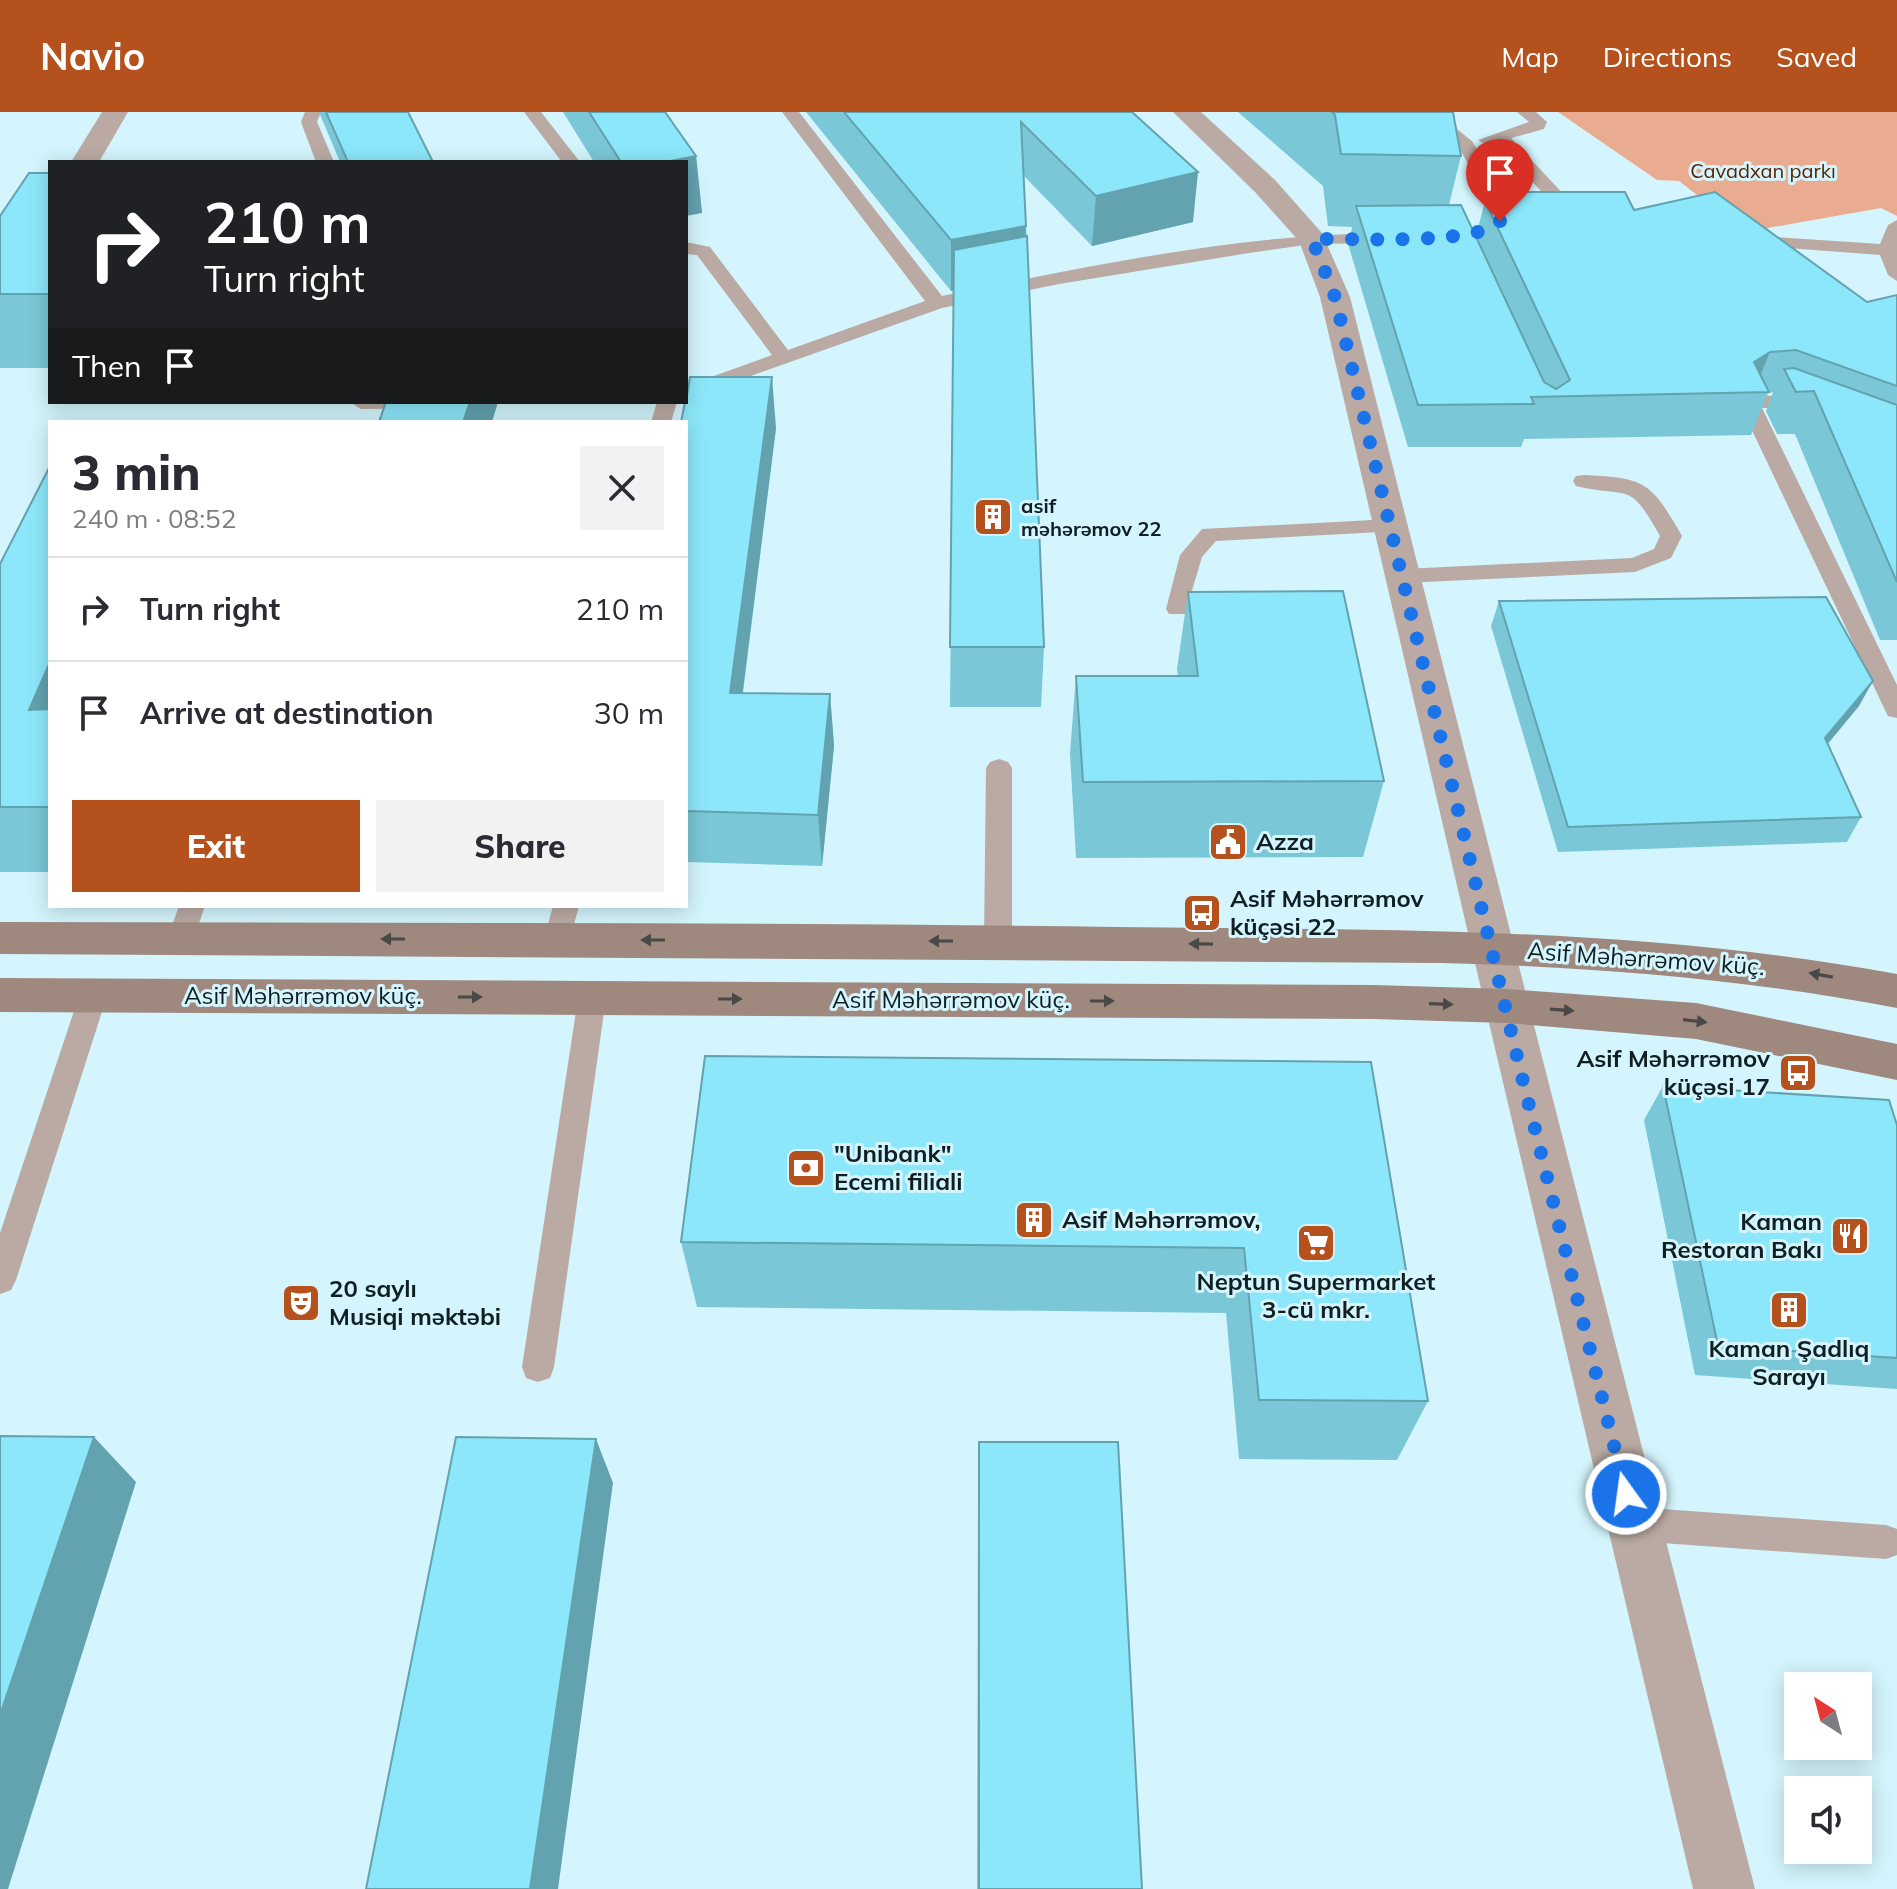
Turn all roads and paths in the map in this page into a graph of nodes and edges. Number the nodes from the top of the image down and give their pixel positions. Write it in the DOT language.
graph roads {
  1 [pos="115,112"];
  2 [pos="313,112"];
  3 [pos="532,112"];
  4 [pos="790,112"];
  5 [pos="1186,112"];
  6 [pos="1425,112"];
  7 [pos="1525,112"];
  8 [pos="1500,137"];
  9 [pos="1466,145"];
  10 [pos="86,160"];
  11 [pos="324,160"];
  12 [pos="569,160"];
  13 [pos="1579,221"];
  14 [pos="1897,225"];
  15 [pos="1471,235"];
  16 [pos="1401,237"];
  17 [pos="1312,239"];
  18 [pos="1776,242"];
  19 [pos="688,248"];
  20 [pos="1887,250"];
  21 [pos="1897,275"];
  22 [pos="937,303"];
  23 [pos="784,358"];
  24 [pos="688,392"];
  25 [pos="427,404"];
  26 [pos="359,409"];
  27 [pos="1833,423"];
  28 [pos="1584,481"];
  29 [pos="1391,526"];
  30 [pos="1403,576"];
  31 [pos="1177,609"];
  32 [pos="1896,702"];
  33 [pos="999,768"];
  34 [pos="187,922"];
  35 [pos="562,923"];
  36 [pos="0,938"];
  37 [pos="998,941"];
  38 [pos="1492,949"];
  39 [pos="1897,991"];
  40 [pos="0,995"];
  41 [pos="93,996"];
  42 [pos="592,998"];
  43 [pos="1507,1006"];
  44 [pos="1897,1062"];
  45 [pos="0,1280"];
  46 [pos="538,1367"];
  47 [pos="1634,1524"];
  48 [pos="1886,1542"];
  49 [pos="1724,1889"];
  1 -- 10 [label="street"];
  2 -- 11 [label="lane"];
  3 -- 12 [label="lane"];
  4 -- 22 [label="lane"];
  5 -- 17 [label="street"];
  6 -- 9 [label="lane"];
  7 -- 8 [label="lane"];
  8 -- 9 [label="lane"];
  8 -- 13 [label="lane"];
  9 -- 15 [label="lane"];
  14 -- 20 [label="lane"];
  16 -- 17 [label="lane"];
  17 -- 22 [label="lane"];
  17 -- 29 [label="street"];
  18 -- 20 [label="lane"];
  19 -- 23 [label="lane"];
  20 -- 21 [label="lane"];
  22 -- 23 [label="lane"];
  23 -- 24 [label="lane"];
  25 -- 26 [label="lane"];
  27 -- 32 [label="lane"];
  28 -- 30 [label="lane"];
  29 -- 30 [label="street"];
  29 -- 31 [label="lane"];
  30 -- 38 [label="street"];
  33 -- 37 [label="lane"];
  35 -- 34 [label="main road, Asif Məhərrəmov küç., one-way"];
  34 -- 36 [label="main road, Asif Məhərrəmov küç."];
  37 -- 35 [label="main road, Asif Məhərrəmov küç., one-way"];
  38 -- 37 [label="main road, Asif Məhərrəmov küç., one-way"];
  39 -- 38 [label="main road, Asif Məhərrəmov küç., one-way"];
  38 -- 43 [label="street"];
  40 -- 41 [label="main road, Asif Məhərrəmov küç."];
  41 -- 42 [label="main road, Asif Məhərrəmov küç., one-way"];
  41 -- 45 [label="lane"];
  42 -- 43 [label="main road, Asif Məhərrəmov küç., one-way"];
  42 -- 46 [label="lane"];
  43 -- 44 [label="main road, Asif Məhərrəmov küç., one-way"];
  43 -- 47 [label="street"];
  47 -- 48 [label="lane"];
  47 -- 49 [label="street"];
}
